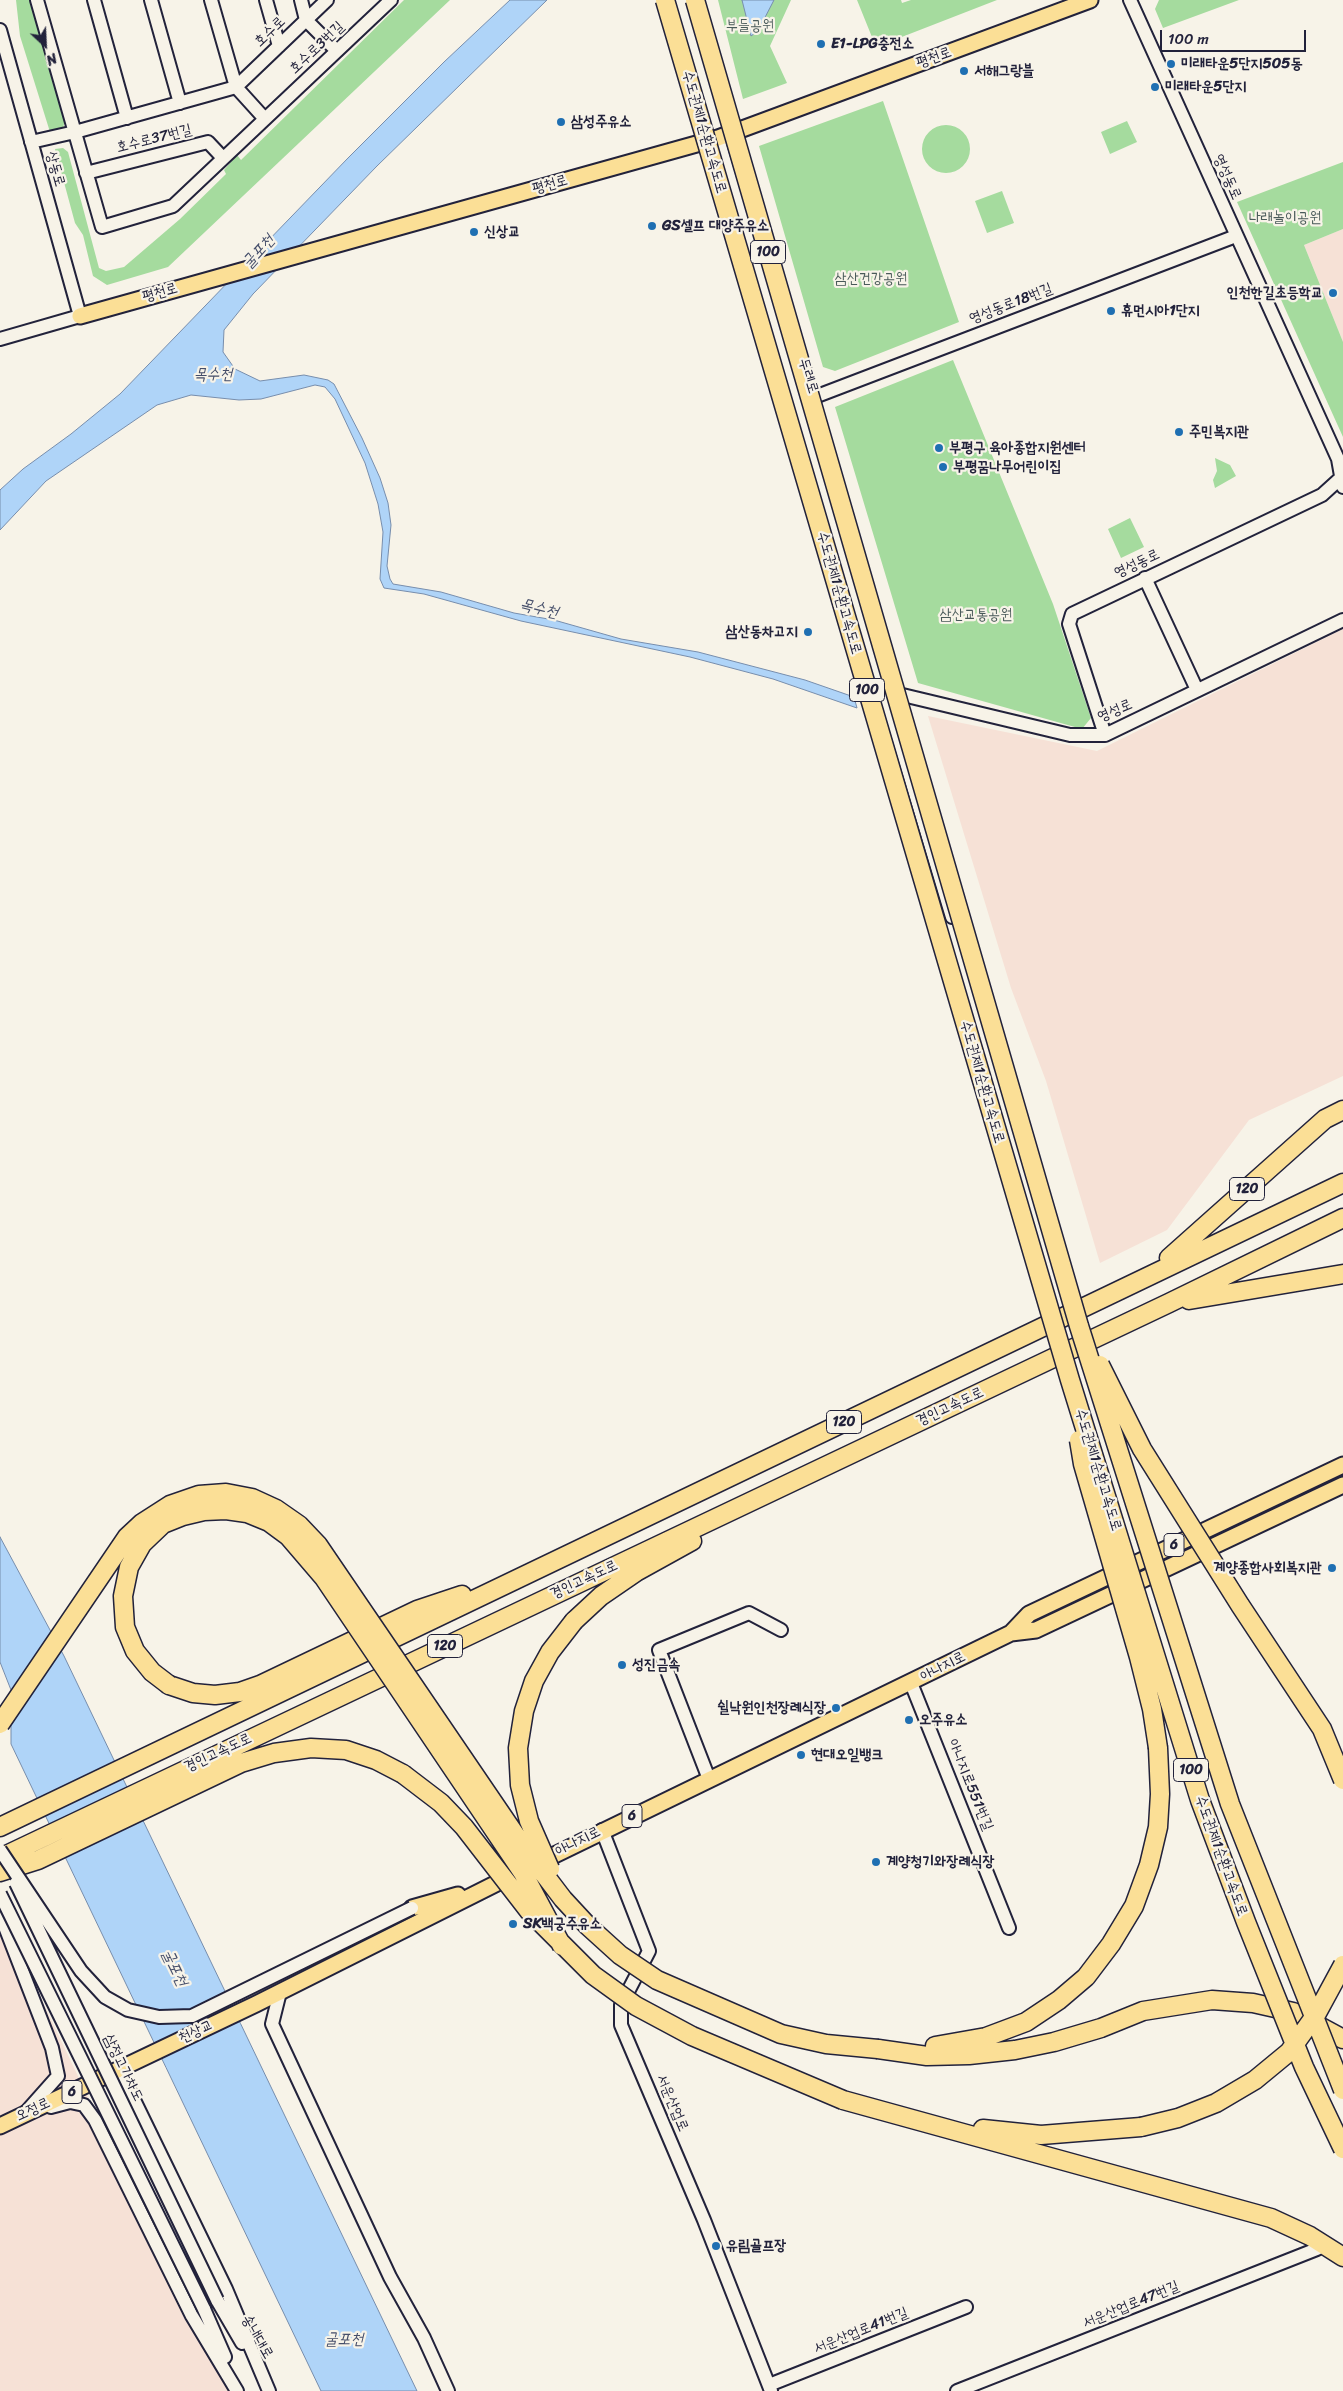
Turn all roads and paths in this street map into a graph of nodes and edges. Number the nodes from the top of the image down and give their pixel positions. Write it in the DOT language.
graph roads {
  1 [pos="37,0"];
  2 [pos="94,0"];
  3 [pos="151,0"];
  4 [pos="211,0"];
  5 [pos="266,0"];
  6 [pos="301,0"];
  7 [pos="327,0"];
  8 [pos="391,0"];
  9 [pos="665,0"];
  10 [pos="695,0"];
  11 [pos="1090,0"];
  12 [pos="1130,0"];
  13 [pos="306,20"];
  14 [pos="0,30"];
  15 [pos="279,46"];
  16 [pos="337,51"];
  17 [pos="236,87"];
  18 [pos="180,103"];
  19 [pos="127,118"];
  20 [pos="265,119"];
  21 [pos="75,132"];
  22 [pos="718,138"];
  23 [pos="31,142"];
  24 [pos="223,158"];
  25 [pos="86,173"];
  26 [pos="1236,236"];
  27 [pos="80,316"];
  28 [pos="0,339"];
  29 [pos="799,403"];
  30 [pos="1342,480"];
  31 [pos="1145,578"];
  32 [pos="1343,620"];
  33 [pos="883,690"];
  34 [pos="1197,690"];
  35 [pos="1105,735"];
  36 [pos="960,945"];
  37 [pos="1343,1110"];
  38 [pos="1343,1183"];
  39 [pos="1343,1218"];
  40 [pos="1154,1272"];
  41 [pos="1343,1274"];
  42 [pos="1169,1303"];
  43 [pos="1079,1326"];
  44 [pos="1070,1380"];
  45 [pos="1343,1465"];
  46 [pos="1343,1485"];
  47 [pos="742,1506"];
  48 [pos="534,1571"];
  49 [pos="781,1630"];
  50 [pos="1010,1633"];
  51 [pos="911,1682"];
  52 [pos="0,1724"];
  53 [pos="709,1779"];
  54 [pos="1343,1780"];
  55 [pos="0,1827"];
  56 [pos="602,1830"];
  57 [pos="0,1850"];
  58 [pos="0,1858"];
  59 [pos="0,1872"];
  60 [pos="491,1886"];
  61 [pos="0,1894"];
  62 [pos="563,1899"];
  63 [pos="412,1908"];
  64 [pos="0,1914"];
  65 [pos="1009,1928"];
  66 [pos="562,1946"];
  67 [pos="1343,1965"];
  68 [pos="280,1992"];
  69 [pos="256,2004"];
  70 [pos="1343,2039"];
  71 [pos="878,2049"];
  72 [pos="119,2069"];
  73 [pos="1343,2090"];
  74 [pos="843,2100"];
  75 [pos="24,2114"];
  76 [pos="0,2126"];
  77 [pos="1343,2149"];
  78 [pos="1317,2249"];
  79 [pos="1343,2256"];
  80 [pos="217,2300"];
  81 [pos="966,2307"];
  82 [pos="770,2388"];
  83 [pos="238,2391"];
  84 [pos="269,2391"];
  85 [pos="448,2391"];
  86 [pos="957,2391"];
  1 -- 21 [label="street"];
  2 -- 19 [label="street"];
  3 -- 18 [label="street"];
  4 -- 17 [label="street"];
  5 -- 15 [label="street"];
  6 -- 13 [label="street"];
  7 -- 13 [label="street, 호수로"];
  8 -- 16 [label="street, 호수로3번길"];
  9 -- 44 [label="highway, 수도권제1순환고속도로 / 100, bridge"];
  10 -- 43 [label="highway, 수도권제1순환고속도로 / 100, bridge"];
  11 -- 22 [label="main road, 평천로"];
  12 -- 26 [label="street, 영성동로"];
  13 -- 15 [label="street, 호수로"];
  13 -- 16 [label="street"];
  14 -- 23 [label="street, 상동로"];
  15 -- 17 [label="street, 호수로"];
  16 -- 20 [label="street, 호수로3번길"];
  17 -- 18 [label="street, 호수로"];
  17 -- 20 [label="street"];
  18 -- 19 [label="street, 호수로"];
  19 -- 21 [label="street, 호수로"];
  20 -- 24 [label="street"];
  21 -- 23 [label="street, 호수로"];
  21 -- 25 [label="street"];
  22 -- 27 [label="main road, 평천로"];
  22 -- 29 [label="street, 두레로"];
  23 -- 27 [label="street, 상동로"];
  24 -- 25 [label="street, 호수로37번길"];
  24 -- 25 [label="street"];
  26 -- 29 [label="street, 영성동로18번길"];
  26 -- 30 [label="street, 영성동로"];
  27 -- 28 [label="street, 평천로"];
  29 -- 33 [label="street, 두레로"];
  30 -- 31 [label="street, 영성동로"];
  31 -- 34 [label="street"];
  31 -- 35 [label="street, 영성동로"];
  32 -- 34 [label="street, 영성로"];
  33 -- 35 [label="street, 영성로"];
  33 -- 36 [label="street, 두레로"];
  34 -- 35 [label="street, 영성로"];
  37 -- 40 [label="highway, 경인고속도로 / 120"];
  38 -- 40 [label="highway, 경인고속도로 / 120"];
  39 -- 42 [label="highway, 경인고속도로 / 120"];
  40 -- 48 [label="highway, 경인고속도로 / 120"];
  41 -- 42 [label="highway, 경인고속도로 / 120"];
  42 -- 47 [label="highway, 경인고속도로 / 120"];
  43 -- 54 [label="highway, bridge"];
  43 -- 73 [label="highway, 수도권제1순환고속도로 / 100, bridge"];
  44 -- 71 [label="highway, bridge"];
  44 -- 77 [label="highway, 수도권제1순환고속도로 / 100, bridge"];
  45 -- 50 [label="main road, 아나지로 / 6"];
  46 -- 50 [label="main road, 아나지로 / 6"];
  47 -- 58 [label="highway, 경인고속도로 / 120"];
  47 -- 62 [label="highway, bridge"];
  48 -- 55 [label="highway, 경인고속도로 / 120"];
  48 -- 66 [label="highway, bridge"];
  49 -- 53 [label="street"];
  50 -- 51 [label="main road, 아나지로 / 6"];
  51 -- 53 [label="main road, 아나지로 / 6"];
  51 -- 65 [label="street, 아나지로551번길"];
  52 -- 62 [label="highway, bridge"];
  53 -- 56 [label="main road, 아나지로 / 6"];
  56 -- 60 [label="main road, 아나지로 / 6"];
  56 -- 82 [label="street, 서운산업로"];
  57 -- 63 [label="street, bridge"];
  57 -- 80 [label="street, 삼정고가차도, bridge"];
  59 -- 66 [label="highway, bridge"];
  60 -- 63 [label="main road"];
  60 -- 68 [label="main road, 아나지로 / 6"];
  61 -- 83 [label="street, bridge"];
  62 -- 71 [label="highway, bridge"];
  64 -- 75 [label="street"];
  66 -- 74 [label="highway, bridge"];
  67 -- 74 [label="highway, bridge"];
  68 -- 69 [label="main road, 아나지로 / 6"];
  68 -- 85 [label="street"];
  69 -- 72 [label="main road, 천상교 / 6"];
  70 -- 71 [label="highway"];
  72 -- 75 [label="main road, 오정로 / 6"];
  72 -- 84 [label="street"];
  74 -- 79 [label="highway"];
  75 -- 76 [label="main road, 오정로 / 6"];
  75 -- 83 [label="street"];
  78 -- 86 [label="street, 서운산업로47번길"];
  80 -- 84 [label="street, 송내대로"];
  81 -- 82 [label="street, 서운산업로41번길"];
}
